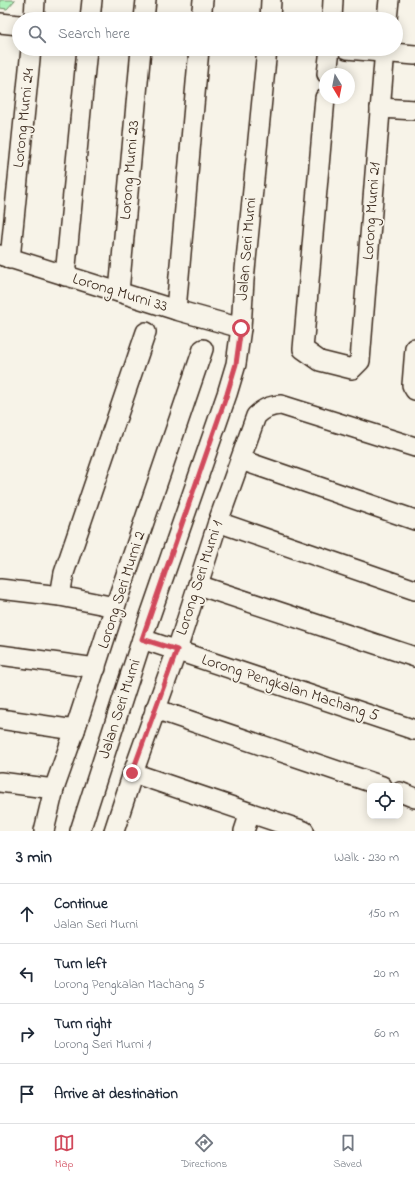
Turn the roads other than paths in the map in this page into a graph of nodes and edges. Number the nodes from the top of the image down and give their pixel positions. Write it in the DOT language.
graph roads {
  1 [pos="35,0"];
  2 [pos="92,0"];
  3 [pos="146,0"];
  4 [pos="203,0"];
  5 [pos="272,0"];
  6 [pos="333,0"];
  7 [pos="389,0"];
  8 [pos="34,12"];
  9 [pos="91,12"];
  10 [pos="145,12"];
  11 [pos="202,12"];
  12 [pos="271,12"];
  13 [pos="332,12"];
  14 [pos="388,12"];
  15 [pos="0,23"];
  16 [pos="12,24"];
  17 [pos="403,53"];
  18 [pos="415,55"];
  19 [pos="30,56"];
  20 [pos="86,56"];
  21 [pos="140,56"];
  22 [pos="197,56"];
  23 [pos="266,56"];
  24 [pos="329,56"];
  25 [pos="385,56"];
  26 [pos="328,68"];
  27 [pos="324,104"];
  28 [pos="380,108"];
  29 [pos="415,110"];
  30 [pos="5,257"];
  31 [pos="65,276"];
  32 [pos="119,292"];
  33 [pos="176,310"];
  34 [pos="241,328"];
  35 [pos="146,332"];
  36 [pos="415,348"];
  37 [pos="203,349"];
  38 [pos="415,390"];
  39 [pos="415,447"];
  40 [pos="241,460"];
  41 [pos="415,520"];
  42 [pos="218,522"];
  43 [pos="198,585"];
  44 [pos="0,589"];
  45 [pos="415,590"];
  46 [pos="60,596"];
  47 [pos="115,607"];
  48 [pos="142,639"];
  49 [pos="177,650"];
  50 [pos="0,654"];
  51 [pos="415,657"];
  52 [pos="96,668"];
  53 [pos="155,709"];
  54 [pos="0,719"];
  55 [pos="75,730"];
  56 [pos="415,730"];
  57 [pos="132,773"];
  58 [pos="0,782"];
  59 [pos="373,783"];
  60 [pos="54,789"];
  61 [pos="403,793"];
  62 [pos="415,798"];
  63 [pos="250,813"];
  64 [pos="44,831"];
  65 [pos="80,831"];
  66 [pos="114,831"];
  67 [pos="244,831"];
  68 [pos="304,831"];
  1 -- 8 [label="street"];
  2 -- 9 [label="street"];
  3 -- 10 [label="street"];
  4 -- 11 [label="street"];
  5 -- 12 [label="street"];
  6 -- 13 [label="street"];
  7 -- 14 [label="street"];
  15 -- 16 [label="street"];
  17 -- 18 [label="street"];
  19 -- 30 [label="street, Lorong Murni 24"];
  20 -- 31 [label="street"];
  21 -- 32 [label="street, Lorong Murni 23"];
  22 -- 33 [label="street"];
  23 -- 34 [label="street, Jalan Seri Murni"];
  24 -- 26 [label="street"];
  25 -- 28 [label="street, Lorong Murni 21"];
  27 -- 28 [label="street, Lorong Murni 21"];
  28 -- 29 [label="street"];
  30 -- 31 [label="street, Lorong Murni 33"];
  31 -- 32 [label="street, Lorong Murni 33"];
  32 -- 33 [label="street, Lorong Murni 33"];
  33 -- 34 [label="street, Lorong Murni 33"];
  34 -- 48 [label="street, Jalan Seri Murni"];
  35 -- 46 [label="street"];
  36 -- 38 [label="street"];
  37 -- 47 [label="street, Lorong Seri Murni 2"];
  39 -- 40 [label="street, Lorong Seri Murni 1"];
  40 -- 41 [label="street"];
  40 -- 42 [label="street, Lorong Seri Murni 1"];
  42 -- 43 [label="street, Lorong Seri Murni 1"];
  42 -- 45 [label="street"];
  43 -- 49 [label="street, Lorong Seri Murni 1"];
  43 -- 51 [label="street"];
  44 -- 46 [label="street"];
  46 -- 47 [label="street"];
  47 -- 52 [label="street, Lorong Seri Murni 2"];
  48 -- 49 [label="street, Lorong Pengkalan Machang 5"];
  48 -- 65 [label="street, Jalan Seri Murni"];
  49 -- 53 [label="street, Lorong Seri Murni 1"];
  49 -- 56 [label="street, Lorong Pengkalan Machang 5"];
  50 -- 52 [label="street"];
  52 -- 55 [label="street, Lorong Seri Murni 2"];
  53 -- 57 [label="street, Lorong Seri Murni 1"];
  53 -- 59 [label="street"];
  54 -- 55 [label="street"];
  55 -- 60 [label="street, Lorong Seri Murni 2"];
  57 -- 63 [label="street"];
  57 -- 66 [label="street, Lorong Seri Murni 1"];
  58 -- 60 [label="street"];
  60 -- 64 [label="street, Lorong Seri Murni 2"];
  61 -- 62 [label="street"];
  63 -- 67 [label="street"];
  63 -- 68 [label="street"];
}
